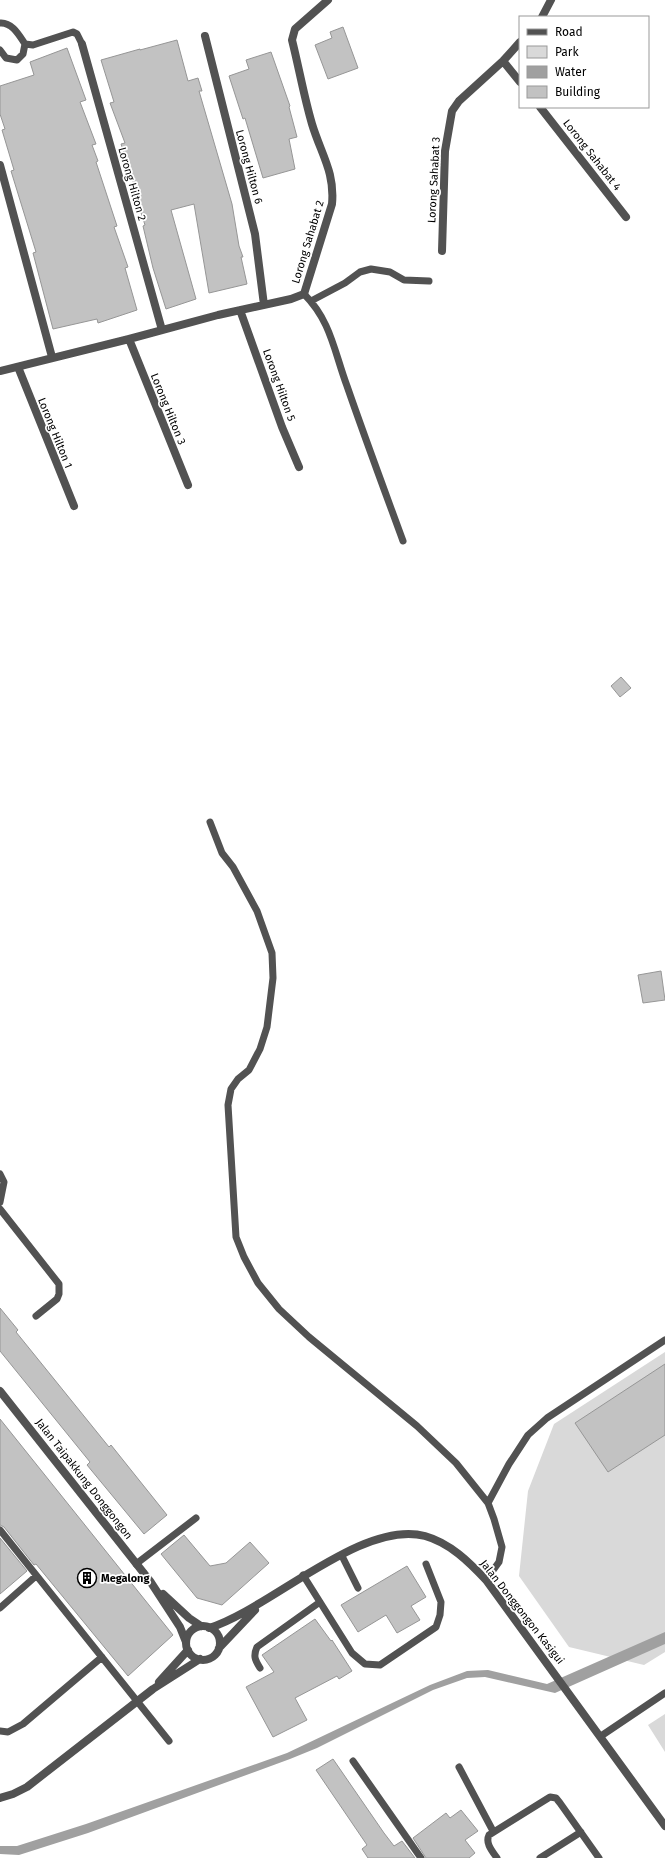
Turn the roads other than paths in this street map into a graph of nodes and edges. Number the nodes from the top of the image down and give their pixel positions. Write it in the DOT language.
graph roads {
  1 [pos="328,0"];
  2 [pos="551,0"];
  3 [pos="543,16"];
  4 [pos="0,23"];
  5 [pos="205,36"];
  6 [pos="519,43"];
  7 [pos="25,44"];
  8 [pos="82,44"];
  9 [pos="0,50"];
  10 [pos="503,61"];
  11 [pos="519,81"];
  12 [pos="541,108"];
  13 [pos="0,166"];
  14 [pos="626,217"];
  15 [pos="442,251"];
  16 [pos="429,281"];
  17 [pos="304,294"];
  18 [pos="311,301"];
  19 [pos="264,305"];
  20 [pos="240,310"];
  21 [pos="162,330"];
  22 [pos="129,340"];
  23 [pos="52,357"];
  24 [pos="18,367"];
  25 [pos="0,371"];
  26 [pos="299,467"];
  27 [pos="188,485"];
  28 [pos="74,506"];
  29 [pos="403,541"];
  30 [pos="210,822"];
  31 [pos="0,1174"];
  32 [pos="0,1202"];
  33 [pos="0,1209"];
  34 [pos="36,1316"];
  35 [pos="665,1340"];
  36 [pos="0,1391"];
  37 [pos="488,1503"];
  38 [pos="196,1518"];
  39 [pos="0,1530"];
  40 [pos="342,1556"];
  41 [pos="136,1564"];
  42 [pos="426,1564"];
  43 [pos="303,1575"];
  44 [pos="36,1576"];
  45 [pos="486,1580"];
  46 [pos="150,1581"];
  47 [pos="358,1588"];
  48 [pos="320,1602"];
  49 [pos="261,1604"];
  50 [pos="0,1608"];
  51 [pos="205,1627"];
  52 [pos="187,1646"];
  53 [pos="219,1648"];
  54 [pos="102,1657"];
  55 [pos="200,1659"];
  56 [pos="260,1668"];
  57 [pos="153,1688"];
  58 [pos="665,1693"];
  59 [pos="137,1702"];
  60 [pos="0,1731"];
  61 [pos="601,1736"];
  62 [pos="169,1741"];
  63 [pos="353,1761"];
  64 [pos="458,1767"];
  65 [pos="0,1798"];
  66 [pos="665,1826"];
  67 [pos="493,1831"];
  68 [pos="581,1832"];
  69 [pos="421,1858"];
  70 [pos="497,1858"];
  71 [pos="540,1858"];
  72 [pos="599,1858"];
  1 -- 17 [label="street, Lorong Sahabat 2"];
  2 -- 3 [label="street"];
  4 -- 7 [label="lane"];
  5 -- 19 [label="street, Lorong Hilton 6"];
  6 -- 10 [label="street, Lorong Sahabat 3"];
  7 -- 8 [label="lane"];
  7 -- 9 [label="lane"];
  8 -- 21 [label="street, Lorong Hilton 2"];
  10 -- 11 [label="street"];
  10 -- 15 [label="street, Lorong Sahabat 3"];
  12 -- 14 [label="street, Lorong Sahabat 4"];
  13 -- 23 [label="street"];
  16 -- 18 [label="lane"];
  17 -- 18 [label="lane"];
  17 -- 19 [label="street, Lorong Sahabat 2"];
  18 -- 29 [label="lane"];
  19 -- 20 [label="street, Lorong Sahabat 2"];
  20 -- 21 [label="street, Lorong Sahabat 2"];
  20 -- 26 [label="street, Lorong Hilton 5"];
  21 -- 22 [label="street, Lorong Sahabat 2"];
  22 -- 23 [label="street, Lorong Sahabat 2"];
  22 -- 27 [label="street, Lorong Hilton 3"];
  23 -- 24 [label="street, Lorong Sahabat 2"];
  24 -- 25 [label="street, Lorong Sahabat 2"];
  24 -- 28 [label="street, Lorong Hilton 1"];
  30 -- 37 [label="lane"];
  31 -- 32 [label="lane"];
  33 -- 34 [label="lane"];
  35 -- 37 [label="lane"];
  36 -- 41 [label="street, Jalan Taipakkung Donggongon"];
  37 -- 45 [label="lane"];
  38 -- 41 [label="lane"];
  39 -- 44 [label="lane"];
  40 -- 43 [label="street, Jalan Donggongon Kasigui"];
  40 -- 45 [label="street, Jalan Donggongon Kasigui"];
  40 -- 47 [label="lane"];
  41 -- 46 [label="street, Jalan Taipakkung Donggongon"];
  42 -- 48 [label="lane"];
  43 -- 48 [label="lane"];
  43 -- 49 [label="street, Jalan Donggongon Kasigui"];
  44 -- 50 [label="lane"];
  44 -- 54 [label="lane"];
  45 -- 61 [label="street, Jalan Donggongon Kasigui"];
  46 -- 51 [label="street, Jalan Taipakkung Donggongon"];
  46 -- 52 [label="street, Jalan Taipakkung Donggongon"];
  48 -- 56 [label="lane"];
  49 -- 51 [label="street"];
  49 -- 53 [label="street"];
  51 -- 52 [label="street"];
  51 -- 53 [label="street"];
  52 -- 55 [label="street"];
  52 -- 57 [label="street"];
  53 -- 55 [label="street"];
  54 -- 59 [label="lane"];
  54 -- 60 [label="lane"];
  55 -- 57 [label="street"];
  57 -- 59 [label="street"];
  58 -- 61 [label="lane"];
  59 -- 62 [label="lane"];
  59 -- 65 [label="street"];
  61 -- 66 [label="street, Jalan Donggongon Kasigui"];
  63 -- 69 [label="lane"];
  64 -- 67 [label="lane"];
  67 -- 68 [label="lane"];
  67 -- 70 [label="lane"];
  68 -- 71 [label="lane"];
  68 -- 72 [label="lane"];
}
